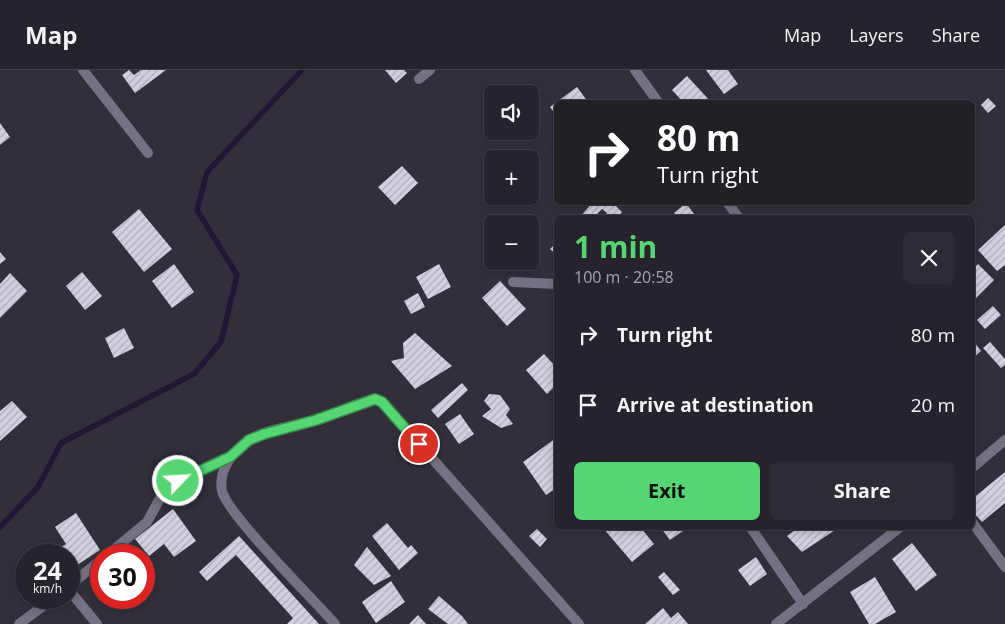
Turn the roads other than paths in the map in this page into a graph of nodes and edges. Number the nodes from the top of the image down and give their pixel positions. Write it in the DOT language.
graph roads {
  1 [pos="83,70"];
  2 [pos="430,70"];
  3 [pos="635,70"];
  4 [pos="419,79"];
  5 [pos="657,100"];
  6 [pos="148,153"];
  7 [pos="513,282"];
  8 [pos="554,284"];
  9 [pos="1005,440"];
  10 [pos="230,457"];
  11 [pos="975,465"];
  12 [pos="975,526"];
  13 [pos="752,530"];
  14 [pos="896,530"];
  15 [pos="120,544"];
  16 [pos="1005,567"];
  17 [pos="90,569"];
  18 [pos="80,577"];
  19 [pos="80,603"];
  20 [pos="803,604"];
  21 [pos="39,609"];
  22 [pos="19,624"];
  23 [pos="97,624"];
  24 [pos="335,624"];
  25 [pos="580,624"];
  26 [pos="776,624"];
  1 -- 6 [label="street"];
  2 -- 4 [label="street"];
  3 -- 5 [label="street"];
  7 -- 8 [label="street"];
  9 -- 11 [label="street"];
  10 -- 15 [label="street"];
  10 -- 24 [label="street"];
  10 -- 25 [label="street"];
  12 -- 16 [label="street"];
  13 -- 20 [label="street"];
  14 -- 20 [label="street"];
  17 -- 18 [label="street"];
  19 -- 23 [label="street"];
  20 -- 26 [label="street"];
  21 -- 22 [label="street"];
}
